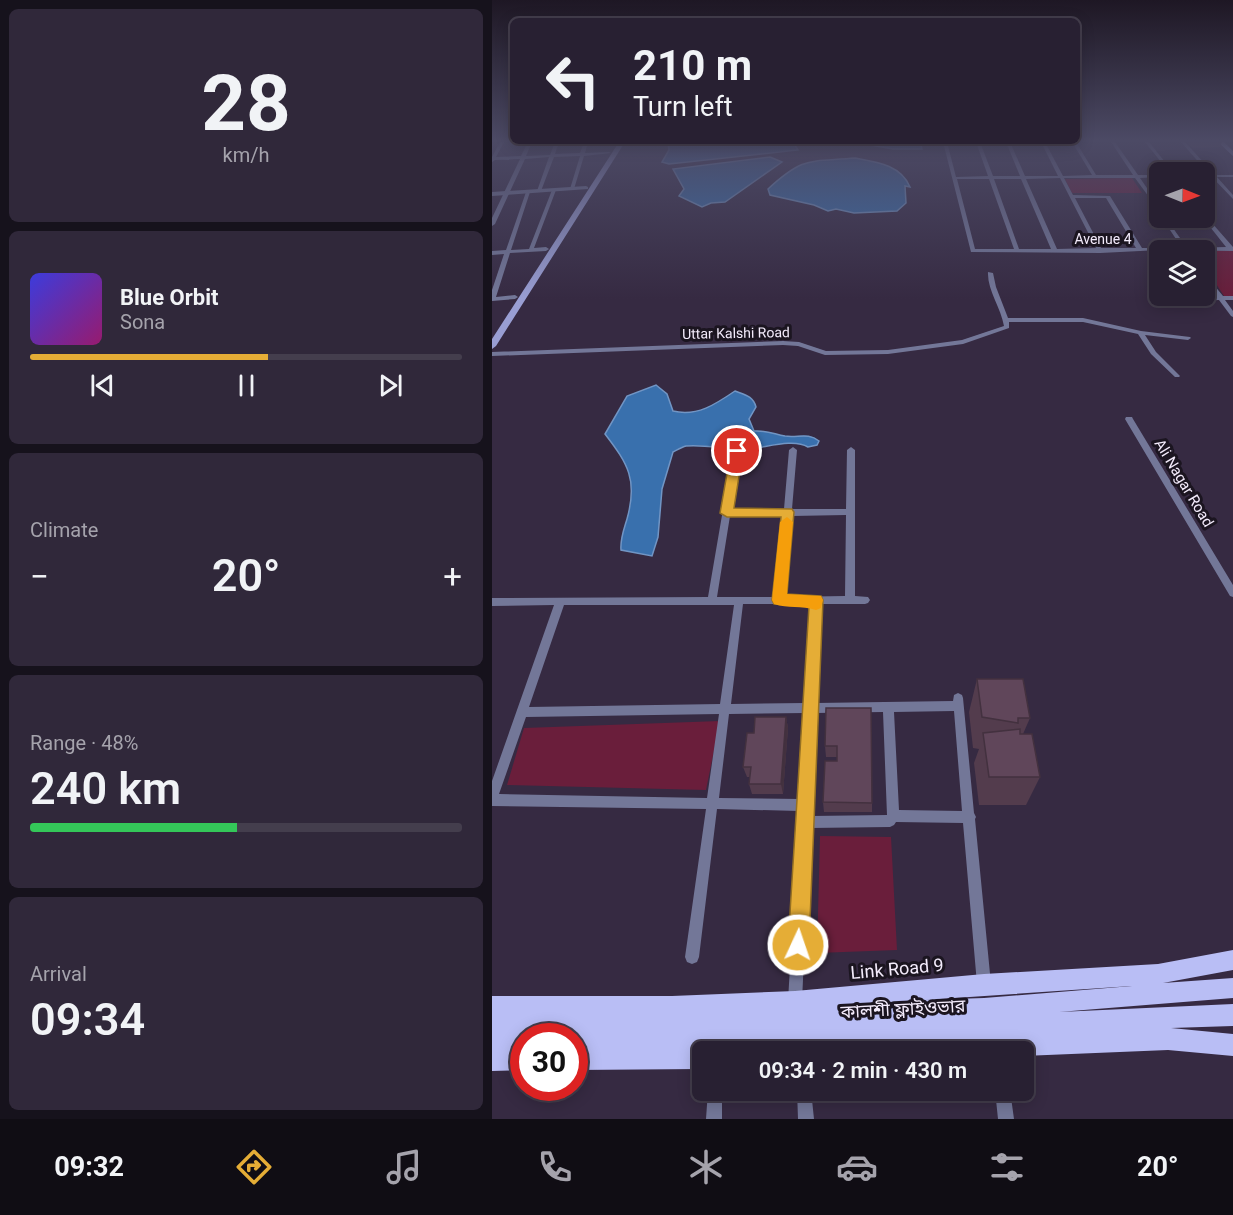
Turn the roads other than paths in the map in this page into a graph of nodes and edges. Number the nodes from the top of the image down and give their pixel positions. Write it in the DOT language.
graph roads {
  1 [pos="506,194"];
  2 [pos="527,194"];
  3 [pos="552,194"];
  4 [pos="582,194"];
  5 [pos="588,194"];
  6 [pos="958,194"];
  7 [pos="997,194"];
  8 [pos="1031,194"];
  9 [pos="1071,196"];
  10 [pos="492,224"];
  11 [pos="1215,228"];
  12 [pos="546,249"];
  13 [pos="1215,249"];
  14 [pos="1232,249"];
  15 [pos="531,250"];
  16 [pos="1100,250"];
  17 [pos="1140,250"];
  18 [pos="1149,250"];
  19 [pos="1017,251"];
  20 [pos="1055,251"];
  21 [pos="507,252"];
  22 [pos="492,253"];
  23 [pos="990,273"];
  24 [pos="1215,290"];
  25 [pos="515,297"];
  26 [pos="1215,298"];
  27 [pos="1221,298"];
  28 [pos="1233,298"];
  29 [pos="492,299"];
  30 [pos="1233,315"];
  31 [pos="1006,320"];
  32 [pos="492,332"];
  33 [pos="1140,333"];
  34 [pos="1188,338"];
  35 [pos="492,346"];
  36 [pos="492,354"];
  37 [pos="1177,376"];
  38 [pos="1129,419"];
  39 [pos="793,450"];
  40 [pos="851,450"];
  41 [pos="737,451"];
  42 [pos="788,512"];
  43 [pos="851,512"];
  44 [pos="727,513"];
  45 [pos="1233,593"];
  46 [pos="739,600"];
  47 [pos="780,600"];
  48 [pos="816,600"];
  49 [pos="850,600"];
  50 [pos="865,600"];
  51 [pos="712,601"];
  52 [pos="492,602"];
  53 [pos="560,602"];
  54 [pos="888,706"];
  55 [pos="810,707"];
  56 [pos="725,708"];
  57 [pos="521,712"];
  58 [pos="492,799"];
  59 [pos="712,804"];
  60 [pos="805,805"];
  61 [pos="893,816"];
  62 [pos="970,817"];
  63 [pos="805,822"];
  64 [pos="692,957"];
  65 [pos="1233,960"];
  66 [pos="984,984"];
  67 [pos="1233,988"];
  68 [pos="795,1001"];
  69 [pos="492,1006"];
  70 [pos="1233,1016"];
  71 [pos="492,1026"];
  72 [pos="588,1043"];
  73 [pos="510,1044"];
  74 [pos="492,1045"];
  75 [pos="1233,1045"];
  76 [pos="1034,1047"];
  77 [pos="692,1058"];
  78 [pos="510,1059"];
  79 [pos="588,1059"];
  80 [pos="492,1060"];
  81 [pos="715,1101"];
  82 [pos="805,1101"];
  83 [pos="1004,1101"];
  84 [pos="714,1119"];
  85 [pos="806,1119"];
  86 [pos="1006,1119"];
  1 -- 10 [label="street"];
  2 -- 21 [label="street"];
  3 -- 15 [label="street"];
  4 -- 12 [label="main road"];
  5 -- 35 [label="main road"];
  6 -- 19 [label="street, Avenue 4"];
  7 -- 19 [label="street"];
  8 -- 20 [label="street"];
  9 -- 16 [label="street"];
  9 -- 17 [label="street"];
  11 -- 14 [label="street"];
  12 -- 15 [label="street"];
  12 -- 25 [label="main road"];
  13 -- 14 [label="street, Avenue 4"];
  15 -- 21 [label="street"];
  16 -- 17 [label="street, Avenue 4"];
  16 -- 20 [label="street, Avenue 4"];
  17 -- 18 [label="street, Avenue 4"];
  19 -- 20 [label="street, Avenue 4"];
  21 -- 22 [label="street"];
  21 -- 29 [label="street"];
  23 -- 31 [label="street"];
  24 -- 27 [label="street"];
  25 -- 29 [label="street"];
  25 -- 32 [label="main road"];
  26 -- 27 [label="street"];
  27 -- 28 [label="street"];
  27 -- 30 [label="street"];
  31 -- 33 [label="street"];
  31 -- 36 [label="street, Uttar Kalshi Road"];
  33 -- 34 [label="street"];
  33 -- 37 [label="street"];
  38 -- 45 [label="street, Ali Nagar Road"];
  39 -- 42 [label="street"];
  40 -- 43 [label="street"];
  41 -- 44 [label="street"];
  42 -- 43 [label="street"];
  42 -- 44 [label="street"];
  42 -- 47 [label="street"];
  43 -- 49 [label="street"];
  44 -- 51 [label="street"];
  46 -- 47 [label="street"];
  46 -- 51 [label="street"];
  46 -- 56 [label="street"];
  47 -- 48 [label="street"];
  48 -- 49 [label="street"];
  48 -- 55 [label="street"];
  49 -- 50 [label="street"];
  51 -- 53 [label="street"];
  52 -- 53 [label="street"];
  53 -- 57 [label="street"];
  54 -- 55 [label="street"];
  54 -- 61 [label="street"];
  54 -- 62 [label="street"];
  55 -- 56 [label="street"];
  55 -- 60 [label="street"];
  56 -- 57 [label="street"];
  56 -- 59 [label="street"];
  57 -- 58 [label="street"];
  58 -- 59 [label="street"];
  59 -- 60 [label="street"];
  59 -- 64 [label="street"];
  60 -- 63 [label="street"];
  61 -- 62 [label="street"];
  61 -- 63 [label="street"];
  62 -- 66 [label="street"];
  63 -- 68 [label="street"];
  65 -- 66 [label="main road, Link Road 9"];
  66 -- 68 [label="main road, Link Road 9"];
  67 -- 71 [label="main road"];
  68 -- 69 [label="main road, Link Road 9"];
  70 -- 72 [label="main road, কালশী ফ্লাইওভার"];
  73 -- 74 [label="main road"];
  75 -- 76 [label="main road"];
  77 -- 79 [label="main road"];
  78 -- 80 [label="main road"];
  81 -- 84 [label="street"];
  82 -- 85 [label="street"];
  83 -- 86 [label="street"];
}
